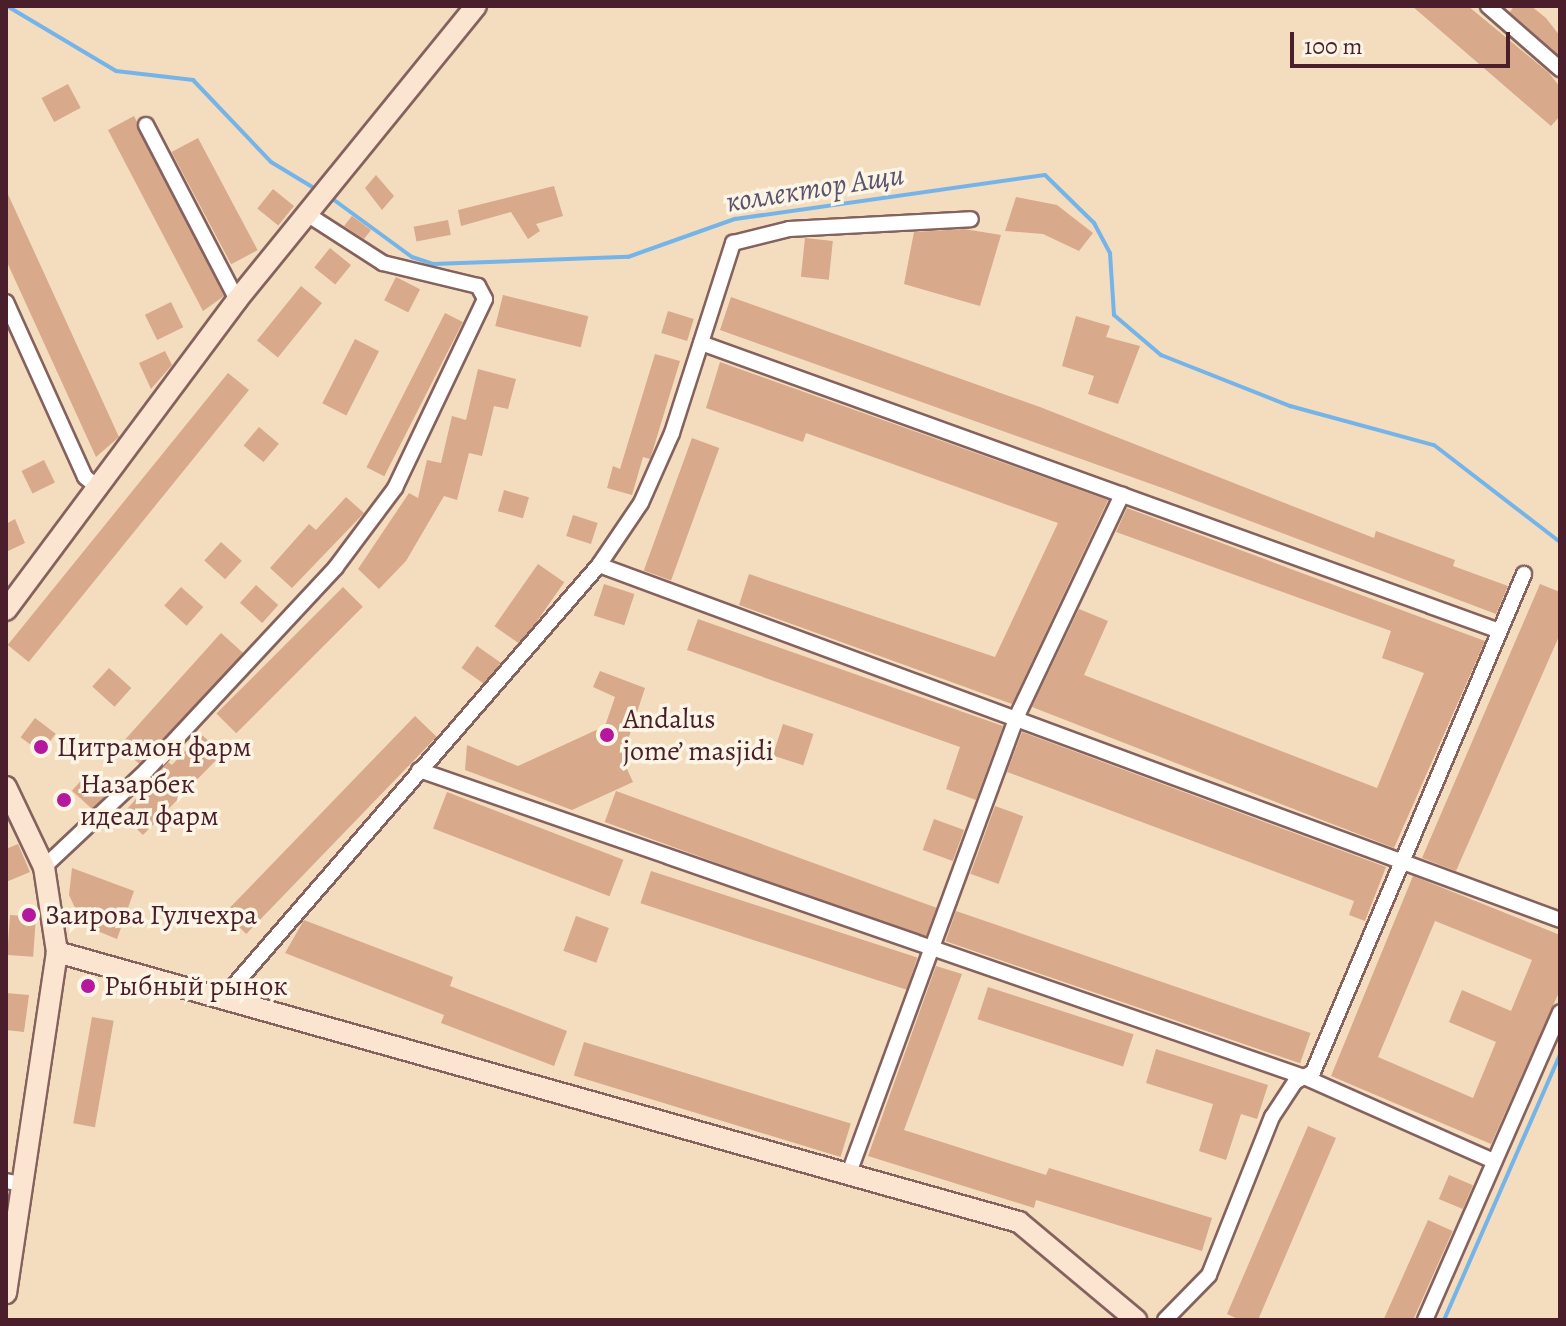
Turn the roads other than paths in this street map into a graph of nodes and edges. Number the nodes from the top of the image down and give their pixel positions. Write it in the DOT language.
graph roads {
  1 [pos="476,6"];
  2 [pos="1488,6"];
  3 [pos="1560,69"];
  4 [pos="146,125"];
  5 [pos="314,211"];
  6 [pos="971,219"];
  7 [pos="237,300"];
  8 [pos="6,302"];
  9 [pos="701,343"];
  10 [pos="100,489"];
  11 [pos="1122,495"];
  12 [pos="599,565"];
  13 [pos="1524,574"];
  14 [pos="6,610"];
  15 [pos="1497,630"];
  16 [pos="1017,716"];
  17 [pos="419,770"];
  18 [pos="6,787"];
  19 [pos="1402,858"];
  20 [pos="44,867"];
  21 [pos="1560,920"];
  22 [pos="933,945"];
  23 [pos="57,952"];
  24 [pos="224,997"];
  25 [pos="1560,1012"];
  26 [pos="1304,1077"];
  27 [pos="1494,1161"];
  28 [pos="849,1173"];
  29 [pos="14,1182"];
  30 [pos="6,1293"];
  31 [pos="1136,1320"];
  32 [pos="1165,1320"];
  33 [pos="1425,1320"];
  1 -- 5 [label="main road"];
  2 -- 3 [label="street"];
  4 -- 7 [label="street"];
  5 -- 7 [label="main road"];
  5 -- 20 [label="street"];
  6 -- 9 [label="street"];
  7 -- 10 [label="main road"];
  8 -- 10 [label="street"];
  9 -- 11 [label="street"];
  9 -- 12 [label="street"];
  10 -- 14 [label="main road"];
  11 -- 15 [label="street"];
  11 -- 16 [label="street"];
  12 -- 16 [label="street"];
  12 -- 17 [label="street"];
  13 -- 15 [label="street"];
  15 -- 19 [label="street"];
  16 -- 19 [label="street"];
  16 -- 22 [label="street"];
  17 -- 22 [label="street"];
  17 -- 24 [label="street"];
  18 -- 20 [label="main road"];
  19 -- 21 [label="street"];
  19 -- 26 [label="street"];
  20 -- 23 [label="main road"];
  22 -- 26 [label="street"];
  22 -- 28 [label="street"];
  23 -- 24 [label="main road"];
  23 -- 29 [label="main road"];
  24 -- 28 [label="main road"];
  25 -- 27 [label="street"];
  26 -- 27 [label="street"];
  26 -- 32 [label="street"];
  27 -- 33 [label="street"];
  28 -- 31 [label="main road"];
  29 -- 30 [label="main road"];
}
